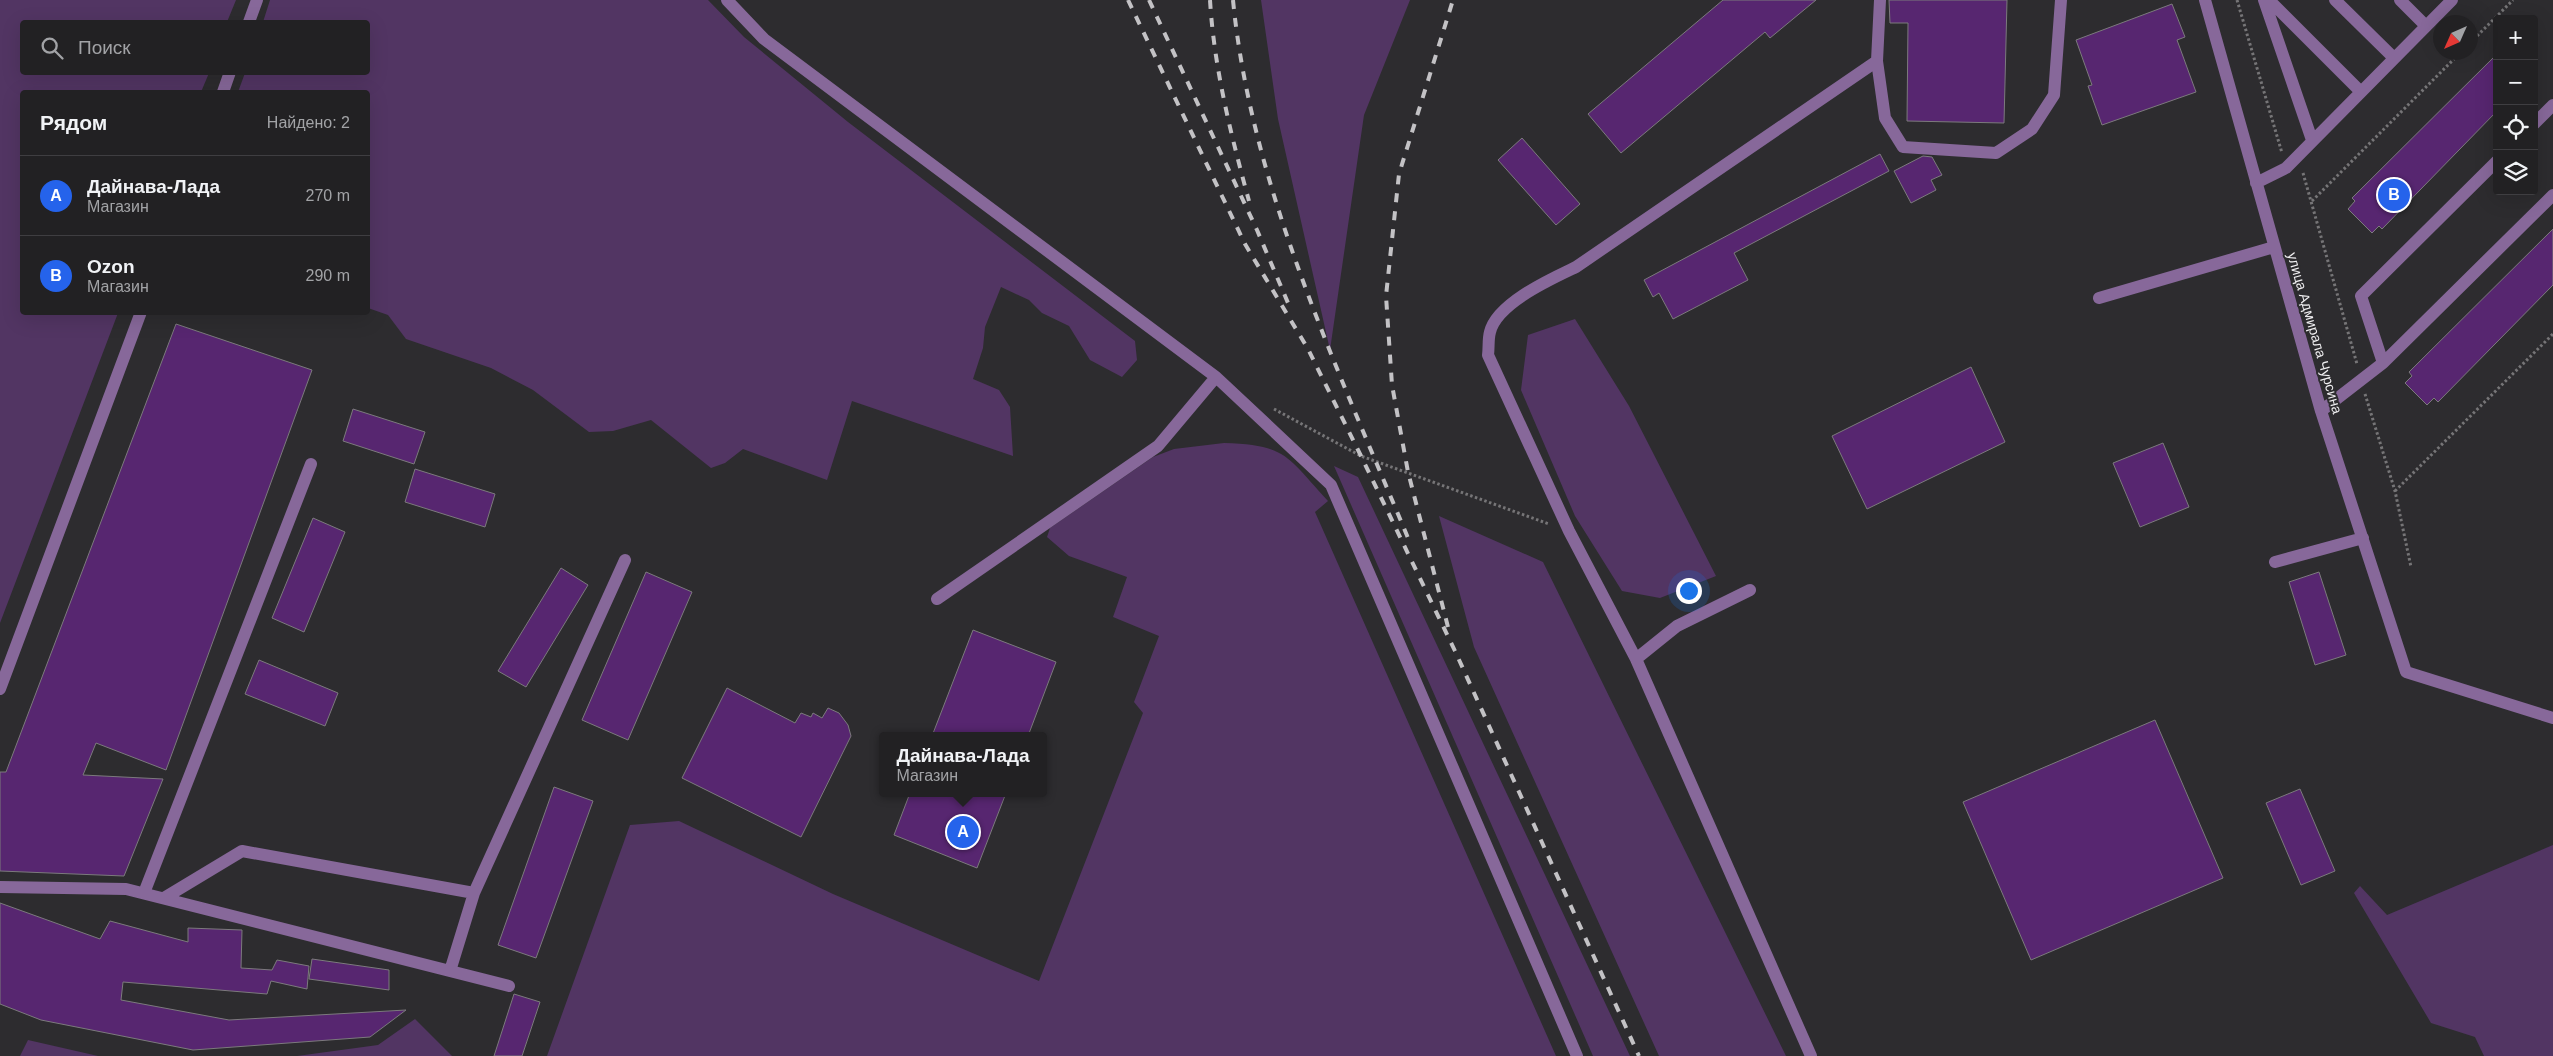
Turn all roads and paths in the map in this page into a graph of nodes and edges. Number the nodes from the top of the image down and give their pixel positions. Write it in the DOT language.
graph roads {
  1 [pos="257,0"];
  2 [pos="727,0"];
  3 [pos="1880,0"];
  4 [pos="2060,0"];
  5 [pos="2205,0"];
  6 [pos="2237,0"];
  7 [pos="2264,0"];
  8 [pos="2269,0"];
  9 [pos="2335,0"];
  10 [pos="2400,0"];
  11 [pos="2452,0"];
  12 [pos="2513,0"];
  13 [pos="250,20"];
  14 [pos="2426,26"];
  15 [pos="2478,35"];
  16 [pos="2394,58"];
  17 [pos="1877,60"];
  18 [pos="2453,60"];
  19 [pos="229,75"];
  20 [pos="224,90"];
  21 [pos="2361,92"];
  22 [pos="2553,105"];
  23 [pos="2538,120"];
  24 [pos="2312,140"];
  25 [pos="2298,154"];
  26 [pos="2493,165"];
  27 [pos="2286,168"];
  28 [pos="2256,183"];
  29 [pos="2553,196"];
  30 [pos="2274,247"];
  31 [pos="2099,298"];
  32 [pos="140,315"];
  33 [pos="2553,334"];
  34 [pos="2383,363"];
  35 [pos="1216,377"];
  36 [pos="1267,405"];
  37 [pos="2321,411"];
  38 [pos="311,464"];
  39 [pos="2395,491"];
  40 [pos="1569,531"];
  41 [pos="2362,538"];
  42 [pos="625,560"];
  43 [pos="2275,562"];
  44 [pos="1750,590"];
  45 [pos="937,599"];
  46 [pos="1636,659"];
  47 [pos="0,689"];
  48 [pos="2553,718"];
  49 [pos="0,887"];
  50 [pos="144,893"];
  51 [pos="474,893"];
  52 [pos="164,898"];
  53 [pos="450,971"];
  54 [pos="509,986"];
  55 [pos="1576,1056"];
  56 [pos="1811,1056"];
  1 -- 13 [label="street"];
  2 -- 35 [label="street"];
  3 -- 17 [label="street"];
  4 -- 17 [label="street"];
  5 -- 28 [label="street, улица Адмирала Чурсина"];
  6 -- 27 [label="path"];
  7 -- 24 [label="street"];
  8 -- 21 [label="street"];
  9 -- 16 [label="street"];
  10 -- 14 [label="street"];
  11 -- 14 [label="street"];
  12 -- 15 [label="path"];
  14 -- 16 [label="street"];
  16 -- 21 [label="street"];
  17 -- 40 [label="street"];
  18 -- 25 [label="path"];
  19 -- 20 [label="street"];
  21 -- 24 [label="street"];
  22 -- 23 [label="street"];
  24 -- 25 [label="street"];
  25 -- 27 [label="street"];
  26 -- 34 [label="street"];
  27 -- 28 [label="street"];
  28 -- 30 [label="street, улица Адмирала Чурсина"];
  29 -- 34 [label="street"];
  30 -- 31 [label="street"];
  30 -- 37 [label="street, улица Адмирала Чурсина"];
  32 -- 47 [label="street"];
  33 -- 39 [label="path"];
  34 -- 37 [label="street"];
  35 -- 45 [label="street"];
  35 -- 55 [label="street"];
  36 -- 40 [label="path"];
  37 -- 41 [label="street, улица Адмирала Чурсина"];
  38 -- 50 [label="street"];
  40 -- 46 [label="street"];
  41 -- 43 [label="street"];
  41 -- 48 [label="street, улица Адмирала Чурсина"];
  42 -- 51 [label="street"];
  44 -- 46 [label="street"];
  46 -- 56 [label="street"];
  49 -- 50 [label="street"];
  50 -- 52 [label="street"];
  51 -- 52 [label="street"];
  51 -- 53 [label="street"];
  52 -- 53 [label="street"];
  53 -- 54 [label="street"];
}
